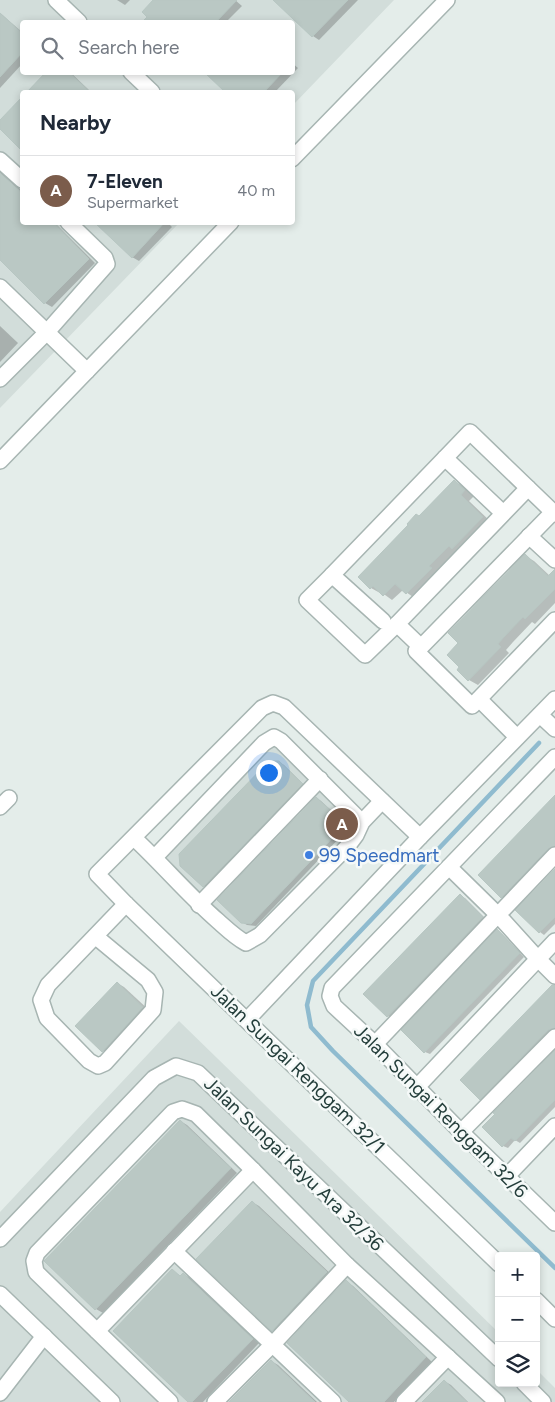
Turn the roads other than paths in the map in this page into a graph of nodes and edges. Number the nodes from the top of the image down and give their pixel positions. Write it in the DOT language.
graph roads {
  1 [pos="56,0"];
  2 [pos="447,0"];
  3 [pos="77,20"];
  4 [pos="134,75"];
  5 [pos="150,90"];
  6 [pos="295,156"];
  7 [pos="0,160"];
  8 [pos="20,178"];
  9 [pos="71,225"];
  10 [pos="228,225"];
  11 [pos="0,287"];
  12 [pos="47,332"];
  13 [pos="87,371"];
  14 [pos="0,379"];
  15 [pos="445,458"];
  16 [pos="0,461"];
  17 [pos="528,488"];
  18 [pos="503,513"];
  19 [pos="554,513"];
  20 [pos="529,536"];
  21 [pos="555,560"];
  22 [pos="332,575"];
  23 [pos="548,620"];
  24 [pos="390,622"];
  25 [pos="416,651"];
  26 [pos="479,699"];
  27 [pos="555,699"];
  28 [pos="540,715"];
  29 [pos="555,730"];
  30 [pos="517,737"];
  31 [pos="555,757"];
  32 [pos="320,779"];
  33 [pos="382,801"];
  34 [pos="362,822"];
  35 [pos="420,837"];
  36 [pos="134,838"];
  37 [pos="555,855"];
  38 [pos="154,857"];
  39 [pos="450,867"];
  40 [pos="126,904"];
  41 [pos="199,904"];
  42 [pos="498,915"];
  43 [pos="95,936"];
  44 [pos="555,941"];
  45 [pos="538,959"];
  46 [pos="555,976"];
  47 [pos="247,1020"];
  48 [pos="555,1037"];
  49 [pos="375,1044"];
  50 [pos="417,1087"];
  51 [pos="555,1126"];
  52 [pos="461,1132"];
  53 [pos="253,1170"];
  54 [pos="507,1176"];
  55 [pos="555,1223"];
  56 [pos="0,1239"];
  57 [pos="174,1251"];
  58 [pos="495,1260"];
  59 [pos="347,1265"];
  60 [pos="0,1294"];
  61 [pos="540,1304"];
  62 [pos="555,1318"];
  63 [pos="97,1331"];
  64 [pos="44,1336"];
  65 [pos="272,1345"];
  66 [pos="495,1355"];
  67 [pos="448,1357"];
  68 [pos="528,1387"];
  69 [pos="0,1393"];
  70 [pos="112,1402"];
  71 [pos="170,1402"];
  72 [pos="215,1402"];
  73 [pos="333,1402"];
  74 [pos="404,1402"];
  75 [pos="497,1402"];
  76 [pos="543,1402"];
  1 -- 3 [label="street"];
  2 -- 6 [label="street"];
  4 -- 5 [label="street"];
  7 -- 8 [label="street"];
  9 -- 12 [label="street"];
  10 -- 13 [label="street"];
  11 -- 12 [label="street"];
  12 -- 13 [label="street"];
  12 -- 14 [label="street"];
  13 -- 16 [label="street"];
  15 -- 17 [label="street"];
  15 -- 18 [label="street"];
  15 -- 22 [label="street"];
  17 -- 18 [label="street"];
  17 -- 19 [label="street"];
  18 -- 24 [label="street"];
  19 -- 20 [label="street"];
  20 -- 21 [label="street"];
  20 -- 24 [label="street"];
  22 -- 24 [label="street"];
  22 -- 24 [label="street"];
  23 -- 26 [label="street"];
  25 -- 26 [label="street"];
  26 -- 30 [label="street"];
  27 -- 28 [label="street"];
  28 -- 29 [label="street"];
  28 -- 30 [label="street"];
  30 -- 35 [label="street"];
  31 -- 39 [label="street"];
  32 -- 34 [label="street"];
  32 -- 38 [label="street"];
  32 -- 41 [label="street"];
  33 -- 34 [label="street"];
  33 -- 35 [label="street"];
  33 -- 36 [label="street"];
  34 -- 41 [label="street"];
  35 -- 47 [label="street"];
  36 -- 38 [label="street"];
  36 -- 40 [label="street, Jalan Sungai Renggam 32/1"];
  37 -- 42 [label="street"];
  38 -- 41 [label="street"];
  39 -- 42 [label="street"];
  39 -- 49 [label="street, Jalan Sungai Renggam 32/6"];
  40 -- 43 [label="street"];
  40 -- 47 [label="street, Jalan Sungai Renggam 32/1"];
  42 -- 45 [label="street"];
  42 -- 49 [label="street"];
  43 -- 43 [label="street"];
  44 -- 45 [label="street"];
  45 -- 46 [label="street"];
  45 -- 50 [label="street"];
  47 -- 58 [label="street, Jalan Sungai Renggam 32/1"];
  48 -- 52 [label="street"];
  49 -- 50 [label="street, Jalan Sungai Renggam 32/6"];
  50 -- 52 [label="street, Jalan Sungai Renggam 32/6"];
  51 -- 54 [label="street"];
  52 -- 54 [label="street, Jalan Sungai Renggam 32/6"];
  53 -- 57 [label="street"];
  53 -- 59 [label="street"];
  53 -- 63 [label="street"];
  54 -- 55 [label="street, Jalan Sungai Renggam 32/6"];
  56 -- 66 [label="street, Jalan Sungai Kayu Ara 32/36"];
  57 -- 63 [label="street"];
  57 -- 65 [label="street"];
  59 -- 65 [label="street"];
  59 -- 67 [label="street"];
  60 -- 64 [label="street"];
  61 -- 62 [label="street"];
  63 -- 71 [label="street"];
  64 -- 69 [label="street"];
  64 -- 70 [label="street"];
  65 -- 72 [label="street"];
  65 -- 73 [label="street"];
  67 -- 74 [label="street"];
  67 -- 75 [label="street"];
  68 -- 76 [label="street"];
}
